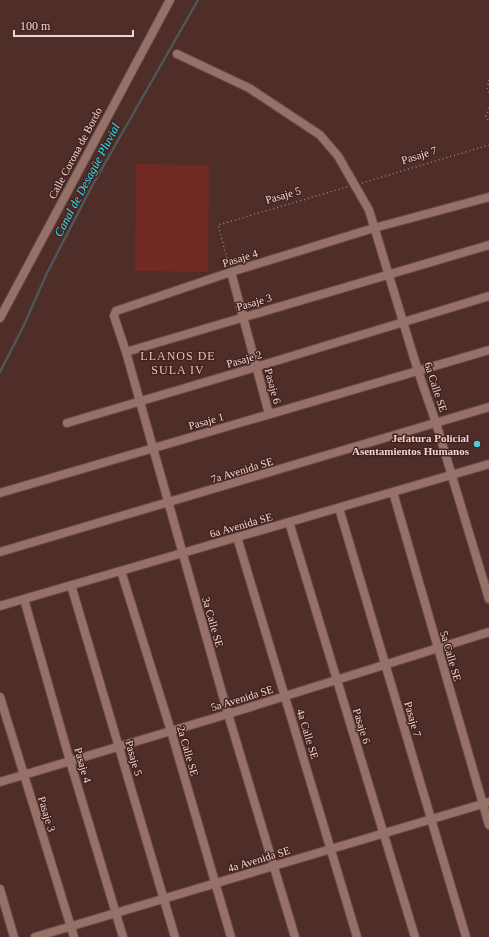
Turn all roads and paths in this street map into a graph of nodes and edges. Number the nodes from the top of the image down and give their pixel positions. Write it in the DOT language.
graph roads {
  1 [pos="170,0"];
  2 [pos="177,54"];
  3 [pos="489,80"];
  4 [pos="489,92"];
  5 [pos="489,108"];
  6 [pos="489,122"];
  7 [pos="489,145"];
  8 [pos="355,185"];
  9 [pos="489,198"];
  10 [pos="374,228"];
  11 [pos="489,245"];
  12 [pos="231,272"];
  13 [pos="388,274"];
  14 [pos="489,296"];
  15 [pos="115,313"];
  16 [pos="243,317"];
  17 [pos="0,318"];
  18 [pos="403,322"];
  19 [pos="489,350"];
  20 [pos="126,352"];
  21 [pos="256,368"];
  22 [pos="418,371"];
  23 [pos="139,401"];
  24 [pos="489,407"];
  25 [pos="269,414"];
  26 [pos="67,423"];
  27 [pos="436,423"];
  28 [pos="152,448"];
  29 [pos="489,464"];
  30 [pos="451,476"];
  31 [pos="393,492"];
  32 [pos="0,493"];
  33 [pos="168,503"];
  34 [pos="339,508"];
  35 [pos="289,522"];
  36 [pos="237,537"];
  37 [pos="0,552"];
  38 [pos="182,553"];
  39 [pos="121,571"];
  40 [pos="71,585"];
  41 [pos="24,599"];
  42 [pos="489,599"];
  43 [pos="0,606"];
  44 [pos="489,632"];
  45 [pos="437,648"];
  46 [pos="386,665"];
  47 [pos="337,680"];
  48 [pos="285,696"];
  49 [pos="0,698"];
  50 [pos="228,714"];
  51 [pos="171,731"];
  52 [pos="119,747"];
  53 [pos="70,762"];
  54 [pos="24,775"];
  55 [pos="0,782"];
  56 [pos="486,803"];
  57 [pos="431,819"];
  58 [pos="489,825"];
  59 [pos="383,833"];
  60 [pos="330,849"];
  61 [pos="273,866"];
  62 [pos="215,884"];
  63 [pos="0,889"];
  64 [pos="164,899"];
  65 [pos="116,913"];
  66 [pos="70,926"];
  67 [pos="14,937"];
  68 [pos="35,937"];
  69 [pos="74,937"];
  70 [pos="123,937"];
  71 [pos="175,937"];
  72 [pos="231,937"];
  73 [pos="295,937"];
  74 [pos="357,937"];
  75 [pos="415,937"];
  76 [pos="466,937"];
  1 -- 17 [label="street, Calle Corona de Bordo"];
  2 -- 8 [label="street, 6a Calle SE"];
  3 -- 4 [label="path"];
  5 -- 6 [label="path"];
  7 -- 8 [label="path, Pasaje 7"];
  8 -- 10 [label="street, 6a Calle SE"];
  8 -- 12 [label="path, Pasaje 5"];
  9 -- 10 [label="street"];
  10 -- 12 [label="street, Pasaje 4"];
  10 -- 13 [label="street, 6a Calle SE"];
  11 -- 13 [label="street"];
  12 -- 15 [label="street, Pasaje 4"];
  12 -- 16 [label="street, Pasaje 6"];
  13 -- 16 [label="street, Pasaje 3"];
  13 -- 18 [label="street, 6a Calle SE"];
  14 -- 18 [label="street"];
  15 -- 20 [label="street, 3a Calle SE"];
  16 -- 20 [label="street, Pasaje 3"];
  16 -- 21 [label="street, Pasaje 6"];
  18 -- 21 [label="street, Pasaje 2"];
  18 -- 22 [label="street, 6a Calle SE"];
  19 -- 22 [label="street"];
  20 -- 23 [label="street, 3a Calle SE"];
  21 -- 23 [label="street, Pasaje 2"];
  21 -- 25 [label="street, Pasaje 6"];
  22 -- 25 [label="street, Pasaje 1"];
  22 -- 27 [label="street, 6a Calle SE"];
  23 -- 26 [label="street, Pasaje 2"];
  23 -- 28 [label="street, 3a Calle SE"];
  24 -- 27 [label="street, 7a Avenida SE"];
  25 -- 28 [label="street, Pasaje 1"];
  27 -- 30 [label="street, 6a Calle SE"];
  27 -- 33 [label="street, 7a Avenida SE"];
  28 -- 32 [label="street, Pasaje 1"];
  28 -- 33 [label="street, 3a Calle SE"];
  29 -- 30 [label="street, 6a Avenida SE"];
  30 -- 31 [label="street, 6a Avenida SE"];
  30 -- 42 [label="street, 6a Calle SE"];
  31 -- 34 [label="street, 6a Avenida SE"];
  31 -- 45 [label="street, 5a Calle SE"];
  33 -- 37 [label="street, 7a Avenida SE"];
  33 -- 38 [label="street, 3a Calle SE"];
  34 -- 35 [label="street, 6a Avenida SE"];
  34 -- 46 [label="street, Pasaje 7"];
  35 -- 36 [label="street, 6a Avenida SE"];
  35 -- 47 [label="street, Pasaje 6"];
  36 -- 38 [label="street, 6a Avenida SE"];
  36 -- 48 [label="street, 4a Calle SE"];
  38 -- 39 [label="street, 6a Avenida SE"];
  38 -- 50 [label="street, 3a Calle SE"];
  39 -- 40 [label="street, 6a Avenida SE"];
  39 -- 51 [label="street, 2a Calle SE"];
  40 -- 41 [label="street, 6a Avenida SE"];
  40 -- 52 [label="street, Pasaje 5"];
  41 -- 43 [label="street, 6a Avenida SE"];
  41 -- 53 [label="street, Pasaje 4"];
  44 -- 45 [label="street, 5a Avenida SE"];
  45 -- 46 [label="street, 5a Avenida SE"];
  45 -- 56 [label="street, 5a Calle SE"];
  46 -- 47 [label="street, 5a Avenida SE"];
  46 -- 57 [label="street, Pasaje 7"];
  47 -- 48 [label="street, 5a Avenida SE"];
  47 -- 59 [label="street, Pasaje 6"];
  48 -- 50 [label="street, 5a Avenida SE"];
  48 -- 60 [label="street, 4a Calle SE"];
  49 -- 54 [label="street, Pasaje 3"];
  50 -- 51 [label="street, 5a Avenida SE"];
  50 -- 61 [label="street, 3a Calle SE"];
  51 -- 52 [label="street, 5a Avenida SE"];
  51 -- 62 [label="street, 2a Calle SE"];
  52 -- 53 [label="street, 5a Avenida SE"];
  52 -- 64 [label="street, Pasaje 5"];
  53 -- 54 [label="street, 5a Avenida SE"];
  53 -- 65 [label="street, Pasaje 4"];
  54 -- 55 [label="street, 5a Avenida SE"];
  54 -- 66 [label="street, Pasaje 3"];
  56 -- 57 [label="street, 4a Avenida SE"];
  56 -- 58 [label="street, 5a Calle SE"];
  57 -- 59 [label="street, 4a Avenida SE"];
  57 -- 76 [label="street, Pasaje 7"];
  59 -- 60 [label="street, 4a Avenida SE"];
  59 -- 75 [label="street, Pasaje 6"];
  60 -- 61 [label="street, 4a Avenida SE"];
  60 -- 74 [label="street, 4a Calle SE"];
  61 -- 62 [label="street, 4a Avenida SE"];
  61 -- 73 [label="street, 3a Calle SE"];
  62 -- 64 [label="street, 4a Avenida SE"];
  62 -- 72 [label="street, 2a Calle SE"];
  63 -- 67 [label="street"];
  64 -- 65 [label="street, 4a Avenida SE"];
  64 -- 71 [label="street, Pasaje 5"];
  65 -- 66 [label="street, 4a Avenida SE"];
  65 -- 70 [label="street, Pasaje 4"];
  66 -- 68 [label="street, 4a Avenida SE"];
  66 -- 69 [label="street, Pasaje 3"];
}
